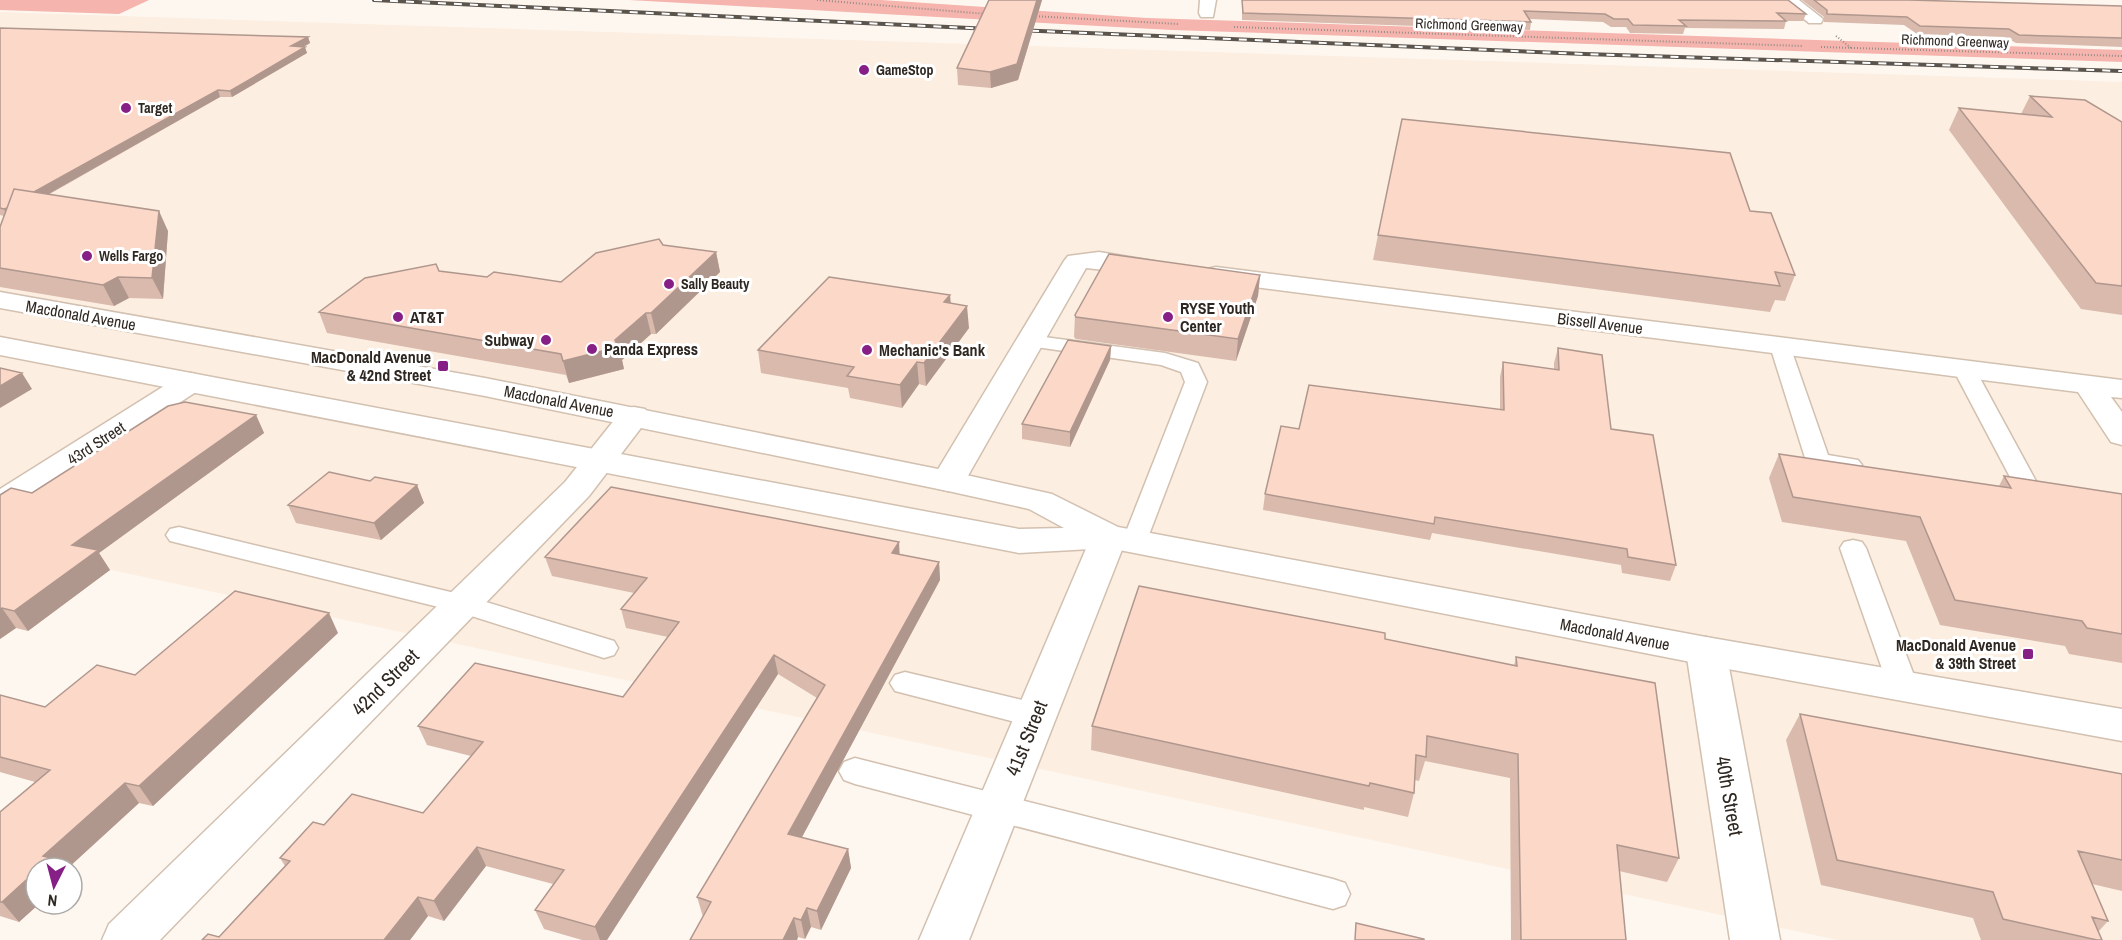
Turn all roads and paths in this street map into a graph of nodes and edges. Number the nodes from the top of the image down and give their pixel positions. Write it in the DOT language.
graph roads {
  1 [pos="817,0"];
  2 [pos="1788,0"];
  3 [pos="851,1"];
  4 [pos="992,14"];
  5 [pos="1028,16"];
  6 [pos="1815,19"];
  7 [pos="1182,24"];
  8 [pos="1228,26"];
  9 [pos="1804,46"];
  10 [pos="1815,47"];
  11 [pos="2122,56"];
  12 [pos="0,300"];
  13 [pos="1029,341"];
  14 [pos="0,346"];
  15 [pos="1780,346"];
  16 [pos="1964,369"];
  17 [pos="191,382"];
  18 [pos="2088,385"];
  19 [pos="2122,389"];
  20 [pos="634,416"];
  21 [pos="2122,435"];
  22 [pos="599,460"];
  23 [pos="1873,469"];
  24 [pos="948,481"];
  25 [pos="2031,494"];
  26 [pos="0,504"];
  27 [pos="179,535"];
  28 [pos="1122,539"];
  29 [pos="1853,548"];
  30 [pos="463,604"];
  31 [pos="604,648"];
  32 [pos="1706,651"];
  33 [pos="905,683"];
  34 [pos="1903,686"];
  35 [pos="1035,715"];
  36 [pos="2122,725"];
  37 [pos="855,771"];
  38 [pos="998,807"];
  39 [pos="1333,894"];
  40 [pos="128,940"];
  41 [pos="944,940"];
  42 [pos="1755,940"];
  1 -- 3 [label="path"];
  2 -- 6 [label="street"];
  3 -- 4 [label="path"];
  5 -- 7 [label="path"];
  8 -- 9 [label="path, Richmond Greenway"];
  10 -- 11 [label="path, Richmond Greenway"];
  12 -- 20 [label="street, Macdonald Avenue"];
  13 -- 15 [label="street, Bissell Avenue"];
  13 -- 24 [label="street"];
  13 -- 28 [label="lane"];
  14 -- 17 [label="street, Macdonald Avenue"];
  15 -- 16 [label="street, Bissell Avenue"];
  15 -- 23 [label="lane"];
  16 -- 18 [label="street, Bissell Avenue"];
  16 -- 25 [label="lane"];
  17 -- 22 [label="street, Macdonald Avenue"];
  17 -- 26 [label="street, 43rd Street"];
  18 -- 19 [label="street, Bissell Avenue"];
  18 -- 21 [label="street"];
  20 -- 22 [label="street, 42nd Street"];
  20 -- 24 [label="street, Macdonald Avenue"];
  22 -- 28 [label="street, Macdonald Avenue"];
  22 -- 30 [label="street, 42nd Street"];
  24 -- 28 [label="street, Macdonald Avenue"];
  27 -- 30 [label="lane"];
  28 -- 32 [label="street, Macdonald Avenue"];
  28 -- 35 [label="street, 41st Street"];
  29 -- 34 [label="lane"];
  30 -- 31 [label="lane"];
  30 -- 40 [label="street, 42nd Street"];
  32 -- 34 [label="street, Macdonald Avenue"];
  32 -- 42 [label="street, 40th Street"];
  33 -- 35 [label="lane"];
  34 -- 36 [label="street, Macdonald Avenue"];
  35 -- 38 [label="street, 41st Street"];
  37 -- 38 [label="lane"];
  38 -- 39 [label="lane"];
  38 -- 41 [label="street, 41st Street"];
}
